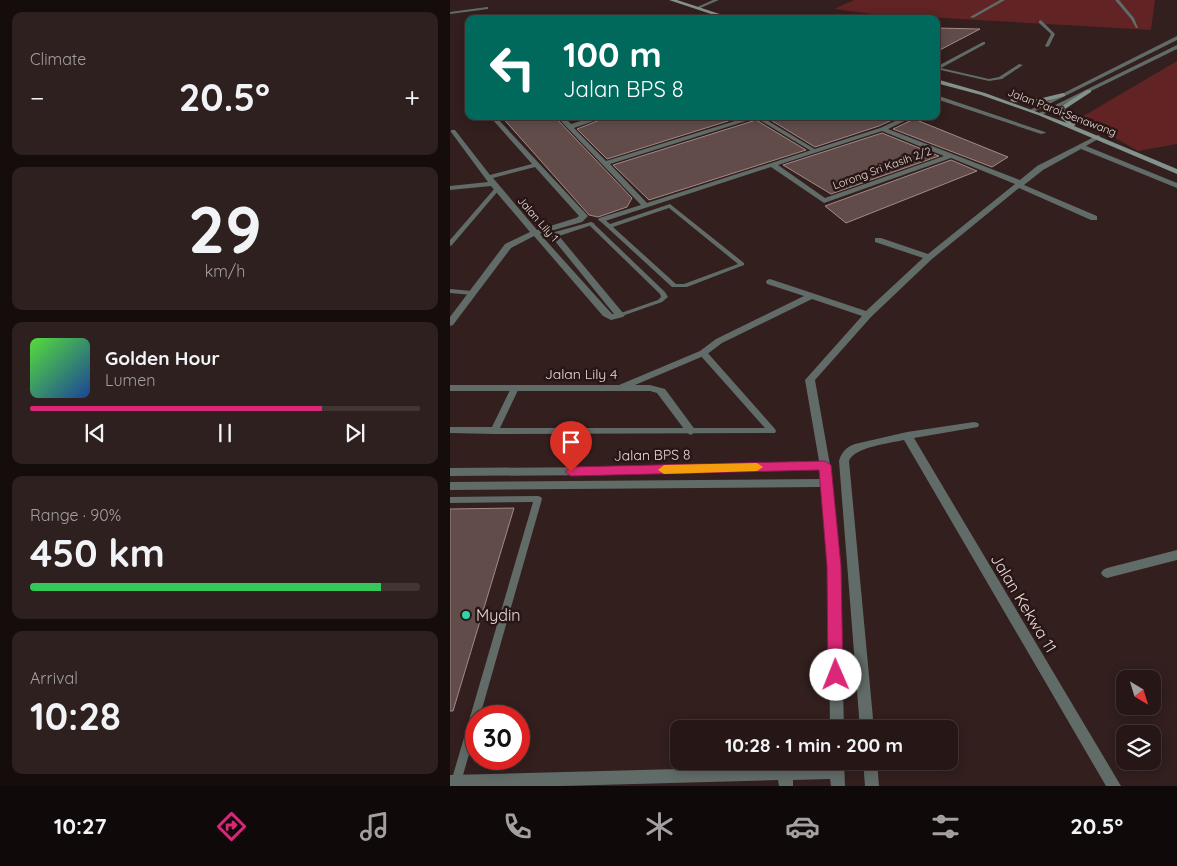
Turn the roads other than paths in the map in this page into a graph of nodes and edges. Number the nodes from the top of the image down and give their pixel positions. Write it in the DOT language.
graph roads {
  1 [pos="672,0"];
  2 [pos="717,0"];
  3 [pos="1003,0"];
  4 [pos="1117,0"];
  5 [pos="487,8"];
  6 [pos="697,8"];
  7 [pos="450,13"];
  8 [pos="719,15"];
  9 [pos="972,16"];
  10 [pos="1041,21"];
  11 [pos="1137,26"];
  12 [pos="1177,38"];
  13 [pos="983,43"];
  14 [pos="1047,46"];
  15 [pos="1177,47"];
  16 [pos="1021,64"];
  17 [pos="940,66"];
  18 [pos="940,69"];
  19 [pos="940,83"];
  20 [pos="946,85"];
  21 [pos="1089,91"];
  22 [pos="1063,95"];
  23 [pos="940,98"];
  24 [pos="948,100"];
  25 [pos="940,103"];
  26 [pos="1031,111"];
  27 [pos="1040,114"];
  28 [pos="496,120"];
  29 [pos="563,120"];
  30 [pos="590,120"];
  31 [pos="745,120"];
  32 [pos="765,120"];
  33 [pos="903,120"];
  34 [pos="569,126"];
  35 [pos="882,129"];
  36 [pos="453,130"];
  37 [pos="1043,133"];
  38 [pos="1098,137"];
  39 [pos="1111,142"];
  40 [pos="1080,146"];
  41 [pos="815,151"];
  42 [pos="951,156"];
  43 [pos="604,164"];
  44 [pos="536,165"];
  45 [pos="772,165"];
  46 [pos="1177,172"];
  47 [pos="493,183"];
  48 [pos="1019,184"];
  49 [pos="1177,186"];
  50 [pos="450,188"];
  51 [pos="646,206"];
  52 [pos="1094,218"];
  53 [pos="602,220"];
  54 [pos="591,224"];
  55 [pos="610,226"];
  56 [pos="534,233"];
  57 [pos="878,240"];
  58 [pos="450,244"];
  59 [pos="929,257"];
  60 [pos="770,282"];
  61 [pos="450,291"];
  62 [pos="472,294"];
  63 [pos="811,296"];
  64 [pos="868,315"];
  65 [pos="615,316"];
  66 [pos="450,323"];
  67 [pos="703,353"];
  68 [pos="450,388"];
  69 [pos="515,388"];
  70 [pos="619,388"];
  71 [pos="974,425"];
  72 [pos="450,430"];
  73 [pos="494,431"];
  74 [pos="691,431"];
  75 [pos="907,436"];
  76 [pos="825,465"];
  77 [pos="450,472"];
  78 [pos="826,483"];
  79 [pos="450,486"];
  80 [pos="450,500"];
  81 [pos="1177,555"];
  82 [pos="1107,573"];
  83 [pos="837,720"];
  84 [pos="866,720"];
  85 [pos="871,770"];
  86 [pos="838,773"];
  87 [pos="785,779"];
  88 [pos="453,782"];
  89 [pos="557,783"];
  90 [pos="872,786"];
  91 [pos="1114,786"];
  1 -- 6 [label="main road"];
  2 -- 6 [label="lane"];
  3 -- 9 [label="lane"];
  4 -- 11 [label="lane"];
  5 -- 7 [label="lane"];
  6 -- 8 [label="main road"];
  10 -- 14 [label="lane"];
  12 -- 22 [label="street"];
  13 -- 17 [label="lane"];
  15 -- 21 [label="street"];
  16 -- 18 [label="lane"];
  19 -- 20 [label="main road, Jalan Paroi-Senawang"];
  20 -- 22 [label="main road"];
  20 -- 26 [label="main road, Jalan Paroi-Senawang"];
  21 -- 27 [label="street"];
  21 -- 39 [label="main road"];
  22 -- 26 [label="street"];
  23 -- 24 [label="street"];
  24 -- 25 [label="street"];
  24 -- 37 [label="street"];
  26 -- 27 [label="main road, Jalan Paroi-Senawang"];
  27 -- 38 [label="main road, Jalan Paroi-Senawang"];
  28 -- 44 [label="street"];
  29 -- 34 [label="street"];
  30 -- 34 [label="street"];
  31 -- 43 [label="street"];
  32 -- 41 [label="lane"];
  33 -- 35 [label="street"];
  34 -- 43 [label="street"];
  35 -- 41 [label="street"];
  35 -- 42 [label="street"];
  36 -- 47 [label="street, Jalan Lily 1"];
  38 -- 39 [label="main road, Jalan Paroi-Senawang"];
  38 -- 40 [label="street"];
  39 -- 46 [label="main road, Jalan Paroi-Senawang"];
  40 -- 48 [label="street"];
  40 -- 49 [label="street"];
  41 -- 45 [label="street"];
  42 -- 45 [label="street, Lorong Sri Kasih 2/2"];
  42 -- 48 [label="street"];
  43 -- 51 [label="street"];
  44 -- 47 [label="street"];
  44 -- 56 [label="street"];
  45 -- 51 [label="street"];
  47 -- 50 [label="street"];
  47 -- 56 [label="street, Jalan Lily 1"];
  47 -- 58 [label="lane"];
  48 -- 52 [label="street"];
  48 -- 59 [label="street"];
  51 -- 53 [label="street"];
  53 -- 55 [label="lane"];
  54 -- 65 [label="street"];
  54 -- 65 [label="lane"];
  55 -- 55 [label="lane"];
  56 -- 62 [label="street"];
  56 -- 65 [label="street, Jalan Lily 1"];
  57 -- 59 [label="street"];
  59 -- 64 [label="street"];
  60 -- 63 [label="street"];
  61 -- 62 [label="lane"];
  62 -- 66 [label="street"];
  63 -- 64 [label="street"];
  63 -- 67 [label="street"];
  64 -- 76 [label="street"];
  67 -- 70 [label="street"];
  67 -- 74 [label="lane"];
  68 -- 69 [label="street, Jalan Lily 4"];
  69 -- 70 [label="street, Jalan Lily 4"];
  69 -- 73 [label="lane"];
  70 -- 74 [label="street, Jalan Lily 4"];
  71 -- 75 [label="street"];
  72 -- 73 [label="lane"];
  73 -- 74 [label="lane"];
  75 -- 84 [label="street"];
  75 -- 91 [label="street, Jalan Kekwa 11"];
  76 -- 77 [label="street, Jalan BPS 8"];
  76 -- 78 [label="street"];
  78 -- 79 [label="street"];
  78 -- 83 [label="street"];
  80 -- 88 [label="lane"];
  81 -- 82 [label="street"];
  85 -- 90 [label="street"];
  86 -- 87 [label="street"];
  87 -- 89 [label="street"];
  88 -- 89 [label="street"];
}
